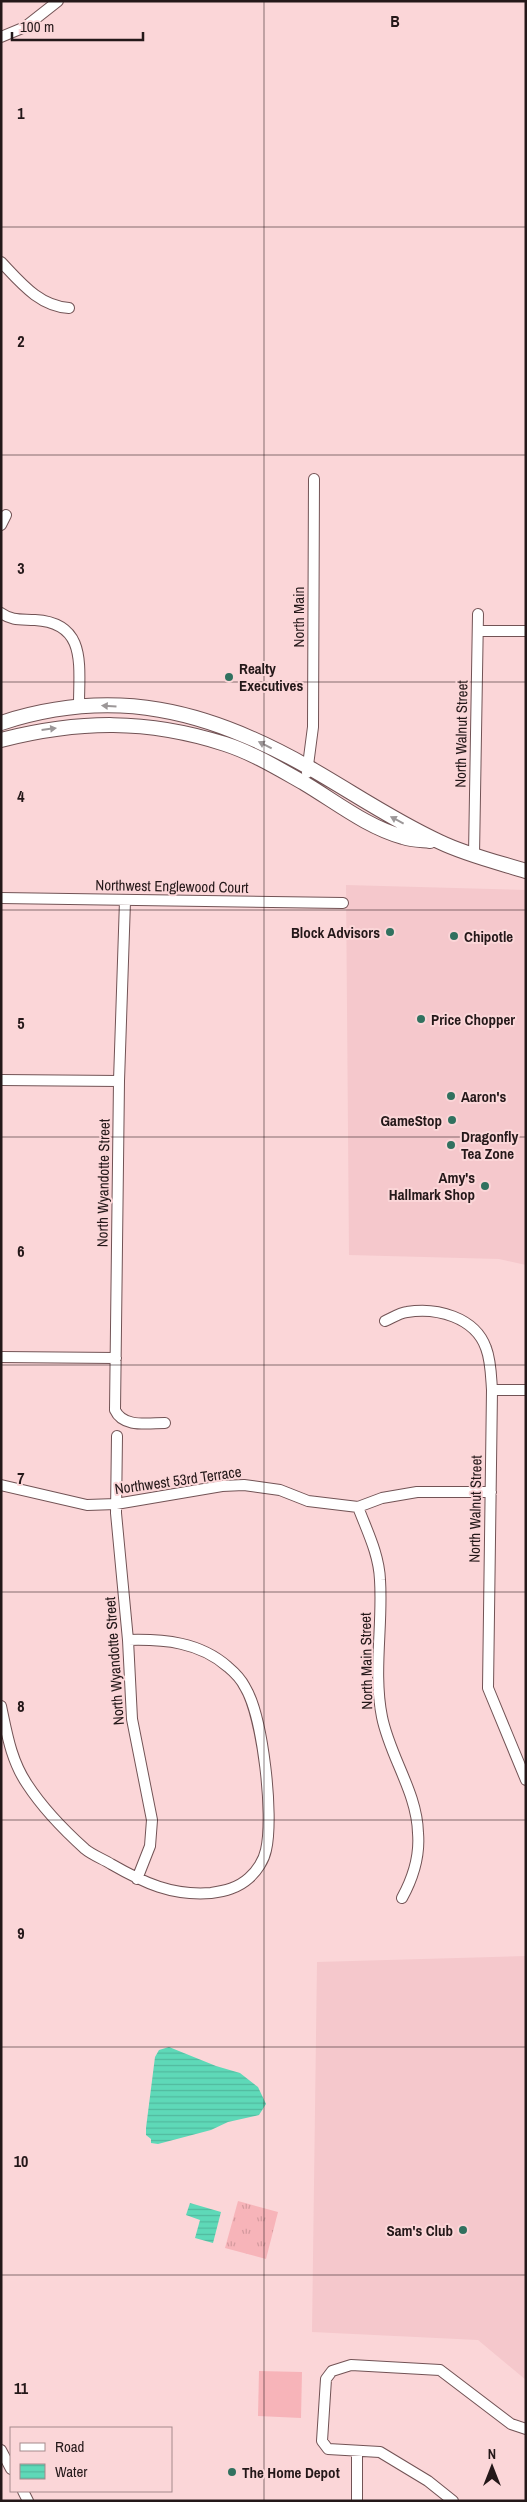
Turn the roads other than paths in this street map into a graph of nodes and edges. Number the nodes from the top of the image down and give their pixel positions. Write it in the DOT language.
graph roads {
  1 [pos="58,1"];
  2 [pos="1,37"];
  3 [pos="1,262"];
  4 [pos="69,308"];
  5 [pos="314,480"];
  6 [pos="1,613"];
  7 [pos="478,614"];
  8 [pos="478,631"];
  9 [pos="526,631"];
  10 [pos="79,705"];
  11 [pos="1,722"];
  12 [pos="1,740"];
  13 [pos="308,767"];
  14 [pos="306,784"];
  15 [pos="440,842"];
  16 [pos="474,855"];
  17 [pos="526,871"];
  18 [pos="1,898"];
  19 [pos="125,901"];
  20 [pos="342,903"];
  21 [pos="1,1080"];
  22 [pos="119,1081"];
  23 [pos="385,1320"];
  24 [pos="1,1357"];
  25 [pos="116,1358"];
  26 [pos="492,1390"];
  27 [pos="526,1390"];
  28 [pos="165,1423"];
  29 [pos="117,1436"];
  30 [pos="1,1485"];
  31 [pos="491,1492"];
  32 [pos="116,1504"];
  33 [pos="358,1507"];
  34 [pos="128,1640"];
  35 [pos="1,1706"];
  36 [pos="526,1780"];
  37 [pos="137,1879"];
  38 [pos="402,1898"];
  39 [pos="526,2429"];
  40 [pos="1,2450"];
  41 [pos="357,2451"];
  42 [pos="10,2467"];
  43 [pos="356,2500"];
  44 [pos="453,2501"];
  1 -- 2 [label="street"];
  3 -- 4 [label="street"];
  5 -- 13 [label="street, North Main"];
  6 -- 10 [label="street"];
  7 -- 8 [label="street, North Walnut Street"];
  8 -- 9 [label="street"];
  8 -- 16 [label="street, North Walnut Street"];
  10 -- 11 [label="main road"];
  13 -- 10 [label="main road, one-way"];
  12 -- 14 [label="main road, one-way"];
  13 -- 14 [label="street, North Main"];
  15 -- 13 [label="main road, one-way"];
  14 -- 15 [label="main road"];
  15 -- 16 [label="main road"];
  16 -- 17 [label="main road"];
  18 -- 19 [label="street, Northwest Englewood Court"];
  19 -- 20 [label="street, Northwest Englewood Court"];
  19 -- 22 [label="street, North Wyandotte Street"];
  21 -- 22 [label="street"];
  22 -- 25 [label="street, North Wyandotte Street"];
  23 -- 26 [label="street, North Walnut Street"];
  24 -- 25 [label="street"];
  25 -- 28 [label="street, North Wyandotte Street"];
  26 -- 27 [label="street"];
  26 -- 31 [label="street, North Walnut Street"];
  29 -- 32 [label="street, North Wyandotte Street"];
  30 -- 32 [label="street, Northwest 53rd Terrace"];
  31 -- 33 [label="street"];
  31 -- 36 [label="street, North Walnut Street"];
  32 -- 33 [label="street, Northwest 53rd Terrace"];
  32 -- 34 [label="street, North Wyandotte Street"];
  33 -- 38 [label="street, North Main Street"];
  34 -- 37 [label="street, North Wyandotte Street"];
  34 -- 37 [label="street"];
  35 -- 37 [label="street"];
  39 -- 41 [label="street"];
  40 -- 42 [label="street"];
  41 -- 43 [label="street"];
  41 -- 44 [label="street"];
}
